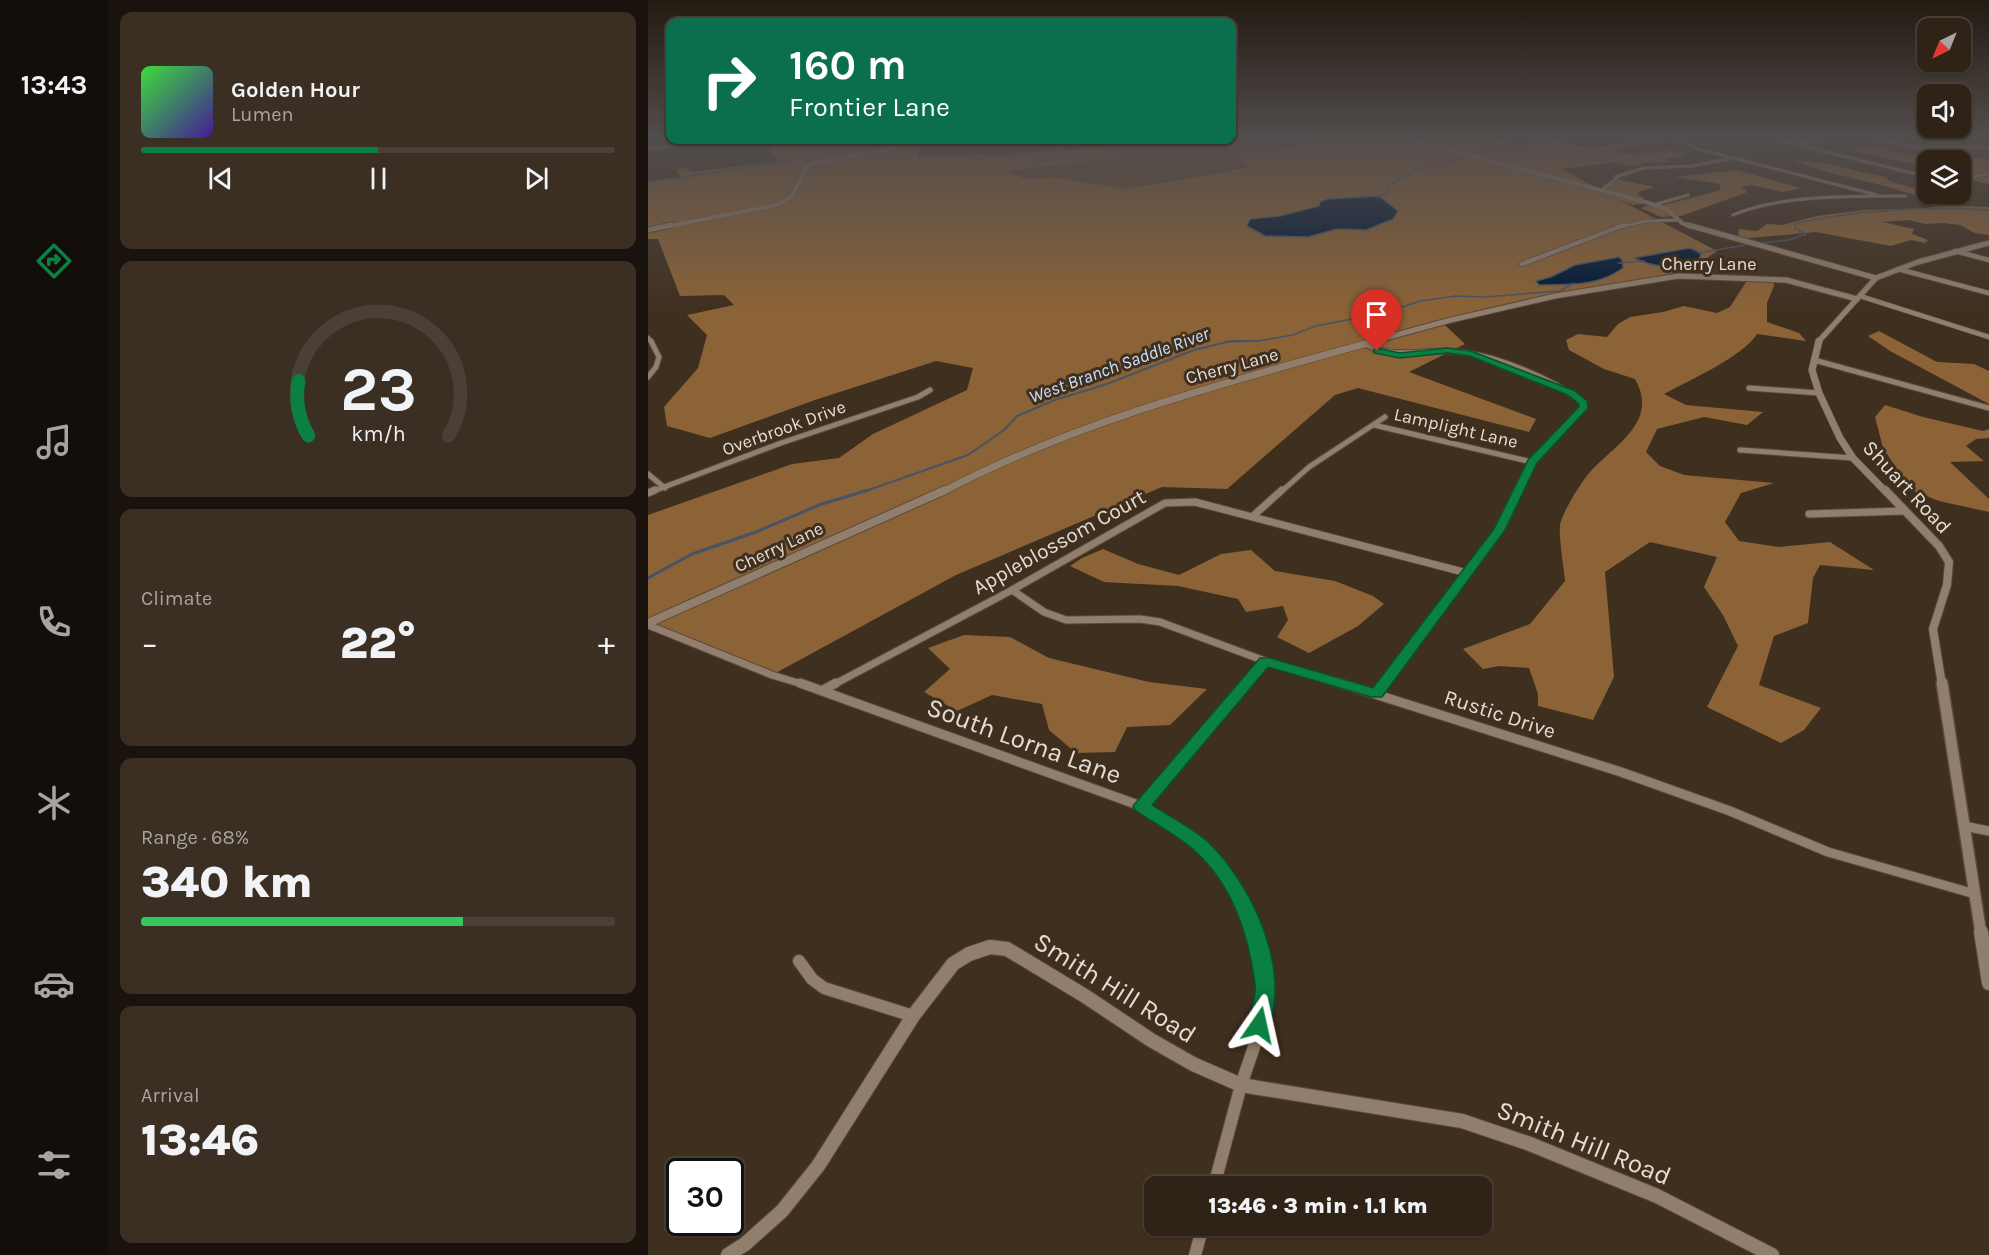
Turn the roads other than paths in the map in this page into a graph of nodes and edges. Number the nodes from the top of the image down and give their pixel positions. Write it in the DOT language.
graph roads {
  1 [pos="792,196"];
  2 [pos="1618,196"];
  3 [pos="1686,196"];
  4 [pos="1871,196"];
  5 [pos="1893,196"];
  6 [pos="1906,196"];
  7 [pos="1654,205"];
  8 [pos="1733,215"];
  9 [pos="1679,220"];
  10 [pos="648,230"];
  11 [pos="1989,243"];
  12 [pos="1955,251"];
  13 [pos="1989,260"];
  14 [pos="1522,264"];
  15 [pos="1898,269"];
  16 [pos="1876,278"];
  17 [pos="1989,293"];
  18 [pos="1858,297"];
  19 [pos="1989,337"];
  20 [pos="648,338"];
  21 [pos="1367,345"];
  22 [pos="1814,360"];
  23 [pos="648,376"];
  24 [pos="1749,388"];
  25 [pos="930,390"];
  26 [pos="1819,393"];
  27 [pos="1989,408"];
  28 [pos="1385,417"];
  29 [pos="1374,425"];
  30 [pos="1740,450"];
  31 [pos="1853,459"];
  32 [pos="1532,462"];
  33 [pos="648,474"];
  34 [pos="665,488"];
  35 [pos="648,493"];
  36 [pos="1904,511"];
  37 [pos="1809,514"];
  38 [pos="1253,516"];
  39 [pos="1467,573"];
  40 [pos="1012,590"];
  41 [pos="648,624"];
  42 [pos="1265,661"];
  43 [pos="823,690"];
  44 [pos="1377,694"];
  45 [pos="1141,806"];
  46 [pos="1964,826"];
  47 [pos="1989,831"];
  48 [pos="1975,894"];
  49 [pos="799,960"];
  50 [pos="1989,983"];
  51 [pos="913,1016"];
  52 [pos="1241,1085"];
  53 [pos="1217,1176"];
  54 [pos="1200,1236"];
  55 [pos="728,1255"];
  56 [pos="1195,1255"];
  57 [pos="1772,1255"];
  1 -- 10 [label="street"];
  2 -- 7 [label="street"];
  3 -- 7 [label="street"];
  4 -- 8 [label="street"];
  5 -- 6 [label="street"];
  7 -- 9 [label="street"];
  9 -- 14 [label="street"];
  9 -- 16 [label="street"];
  11 -- 12 [label="street"];
  12 -- 13 [label="street"];
  12 -- 15 [label="street"];
  15 -- 16 [label="street"];
  15 -- 17 [label="street"];
  16 -- 18 [label="street"];
  18 -- 19 [label="street, Cherry Lane"];
  18 -- 21 [label="street, Cherry Lane"];
  18 -- 22 [label="street"];
  20 -- 23 [label="street"];
  21 -- 32 [label="street"];
  21 -- 41 [label="street, Cherry Lane"];
  22 -- 26 [label="street, Shuart Road"];
  22 -- 27 [label="street"];
  24 -- 26 [label="street"];
  25 -- 34 [label="street, Overbrook Drive"];
  26 -- 31 [label="street, Shuart Road"];
  28 -- 29 [label="street"];
  29 -- 32 [label="street, Lamplight Lane"];
  29 -- 38 [label="street"];
  30 -- 31 [label="street"];
  31 -- 36 [label="street, Shuart Road"];
  32 -- 39 [label="street"];
  33 -- 34 [label="street"];
  34 -- 35 [label="street, Overbrook Drive"];
  36 -- 37 [label="street"];
  36 -- 46 [label="street, Shuart Road"];
  38 -- 39 [label="street, Appleblossom Court"];
  38 -- 40 [label="street, Appleblossom Court"];
  39 -- 44 [label="street"];
  40 -- 42 [label="street, Rustic Drive"];
  40 -- 43 [label="street, Appleblossom Court"];
  41 -- 43 [label="street, South Lorna Lane"];
  42 -- 44 [label="street, Rustic Drive"];
  42 -- 45 [label="street"];
  43 -- 45 [label="street, South Lorna Lane"];
  44 -- 48 [label="street, Rustic Drive"];
  45 -- 52 [label="street, South Lorna Lane"];
  46 -- 47 [label="street"];
  46 -- 48 [label="street, Shuart Road"];
  48 -- 50 [label="street, Shuart Road"];
  49 -- 51 [label="street"];
  51 -- 52 [label="street, Smith Hill Road"];
  51 -- 55 [label="street, Smith Hill Road"];
  52 -- 53 [label="street, South Lorna Lane"];
  52 -- 57 [label="street, Smith Hill Road"];
  54 -- 56 [label="street"];
}
